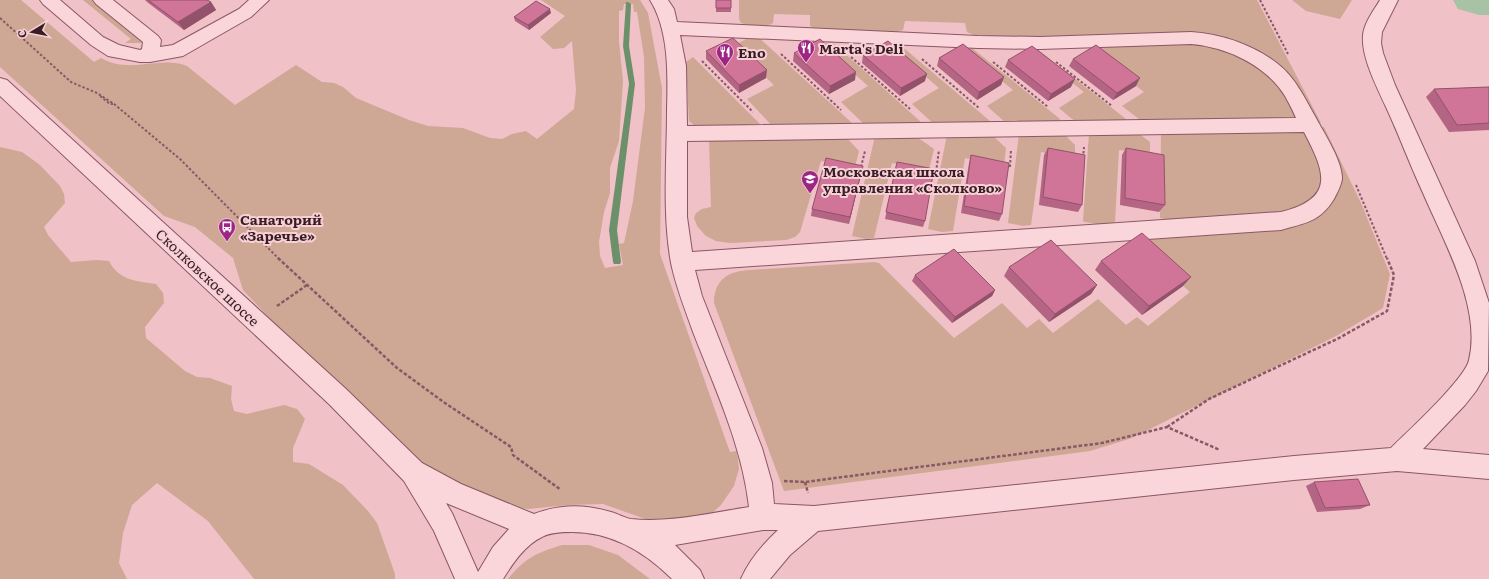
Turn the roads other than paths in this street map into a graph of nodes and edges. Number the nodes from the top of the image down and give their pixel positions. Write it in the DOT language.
graph roads {
  1 [pos="49,0"];
  2 [pos="102,0"];
  3 [pos="260,0"];
  4 [pos="659,0"];
  5 [pos="1389,0"];
  6 [pos="670,28"];
  7 [pos="150,56"];
  8 [pos="0,85"];
  9 [pos="1310,125"];
  10 [pos="677,134"];
  11 [pos="682,262"];
  12 [pos="1397,459"];
  13 [pos="1489,467"];
  14 [pos="413,472"];
  15 [pos="763,516"];
  16 [pos="814,519"];
  17 [pos="534,527"];
  18 [pos="629,532"];
  19 [pos="468,579"];
  20 [pos="489,579"];
  21 [pos="691,579"];
  22 [pos="754,579"];
  1 -- 7 [label="street"];
  2 -- 7 [label="street"];
  3 -- 7 [label="street"];
  4 -- 6 [label="street"];
  5 -- 12 [label="street"];
  6 -- 9 [label="street"];
  6 -- 10 [label="street"];
  8 -- 14 [label="street, Сколковское шоссе"];
  9 -- 10 [label="street"];
  9 -- 11 [label="street"];
  10 -- 11 [label="street"];
  11 -- 15 [label="street"];
  12 -- 13 [label="street"];
  12 -- 16 [label="street"];
  14 -- 17 [label="street"];
  14 -- 19 [label="street"];
  15 -- 16 [label="street"];
  15 -- 18 [label="street"];
  16 -- 22 [label="street"];
  17 -- 18 [label="street"];
  17 -- 20 [label="street"];
  18 -- 21 [label="street"];
}
